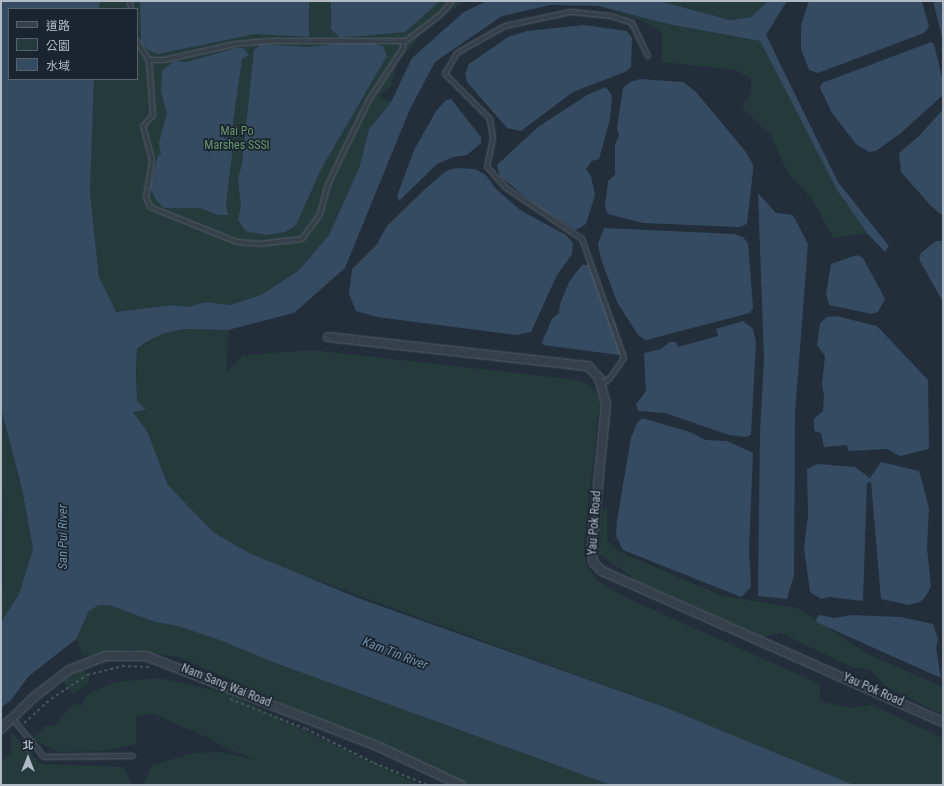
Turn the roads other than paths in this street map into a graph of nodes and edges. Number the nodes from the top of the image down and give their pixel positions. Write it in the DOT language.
graph roads {
  1 [pos="452,1"];
  2 [pos="403,41"];
  3 [pos="138,43"];
  4 [pos="648,56"];
  5 [pos="149,60"];
  6 [pos="328,337"];
  7 [pos="602,386"];
  8 [pos="12,717"];
  9 [pos="943,722"];
  10 [pos="1,729"];
  11 [pos="133,756"];
  12 [pos="461,785"];
  1 -- 2 [label="lane"];
  2 -- 5 [label="lane"];
  2 -- 5 [label="lane"];
  3 -- 5 [label="lane"];
  4 -- 7 [label="lane"];
  6 -- 7 [label="street, Yau Pok Road"];
  7 -- 9 [label="street, Yau Pok Road"];
  8 -- 10 [label="street, Nam Sang Wai Road"];
  8 -- 11 [label="lane"];
  8 -- 12 [label="street, Nam Sang Wai Road"];
}
